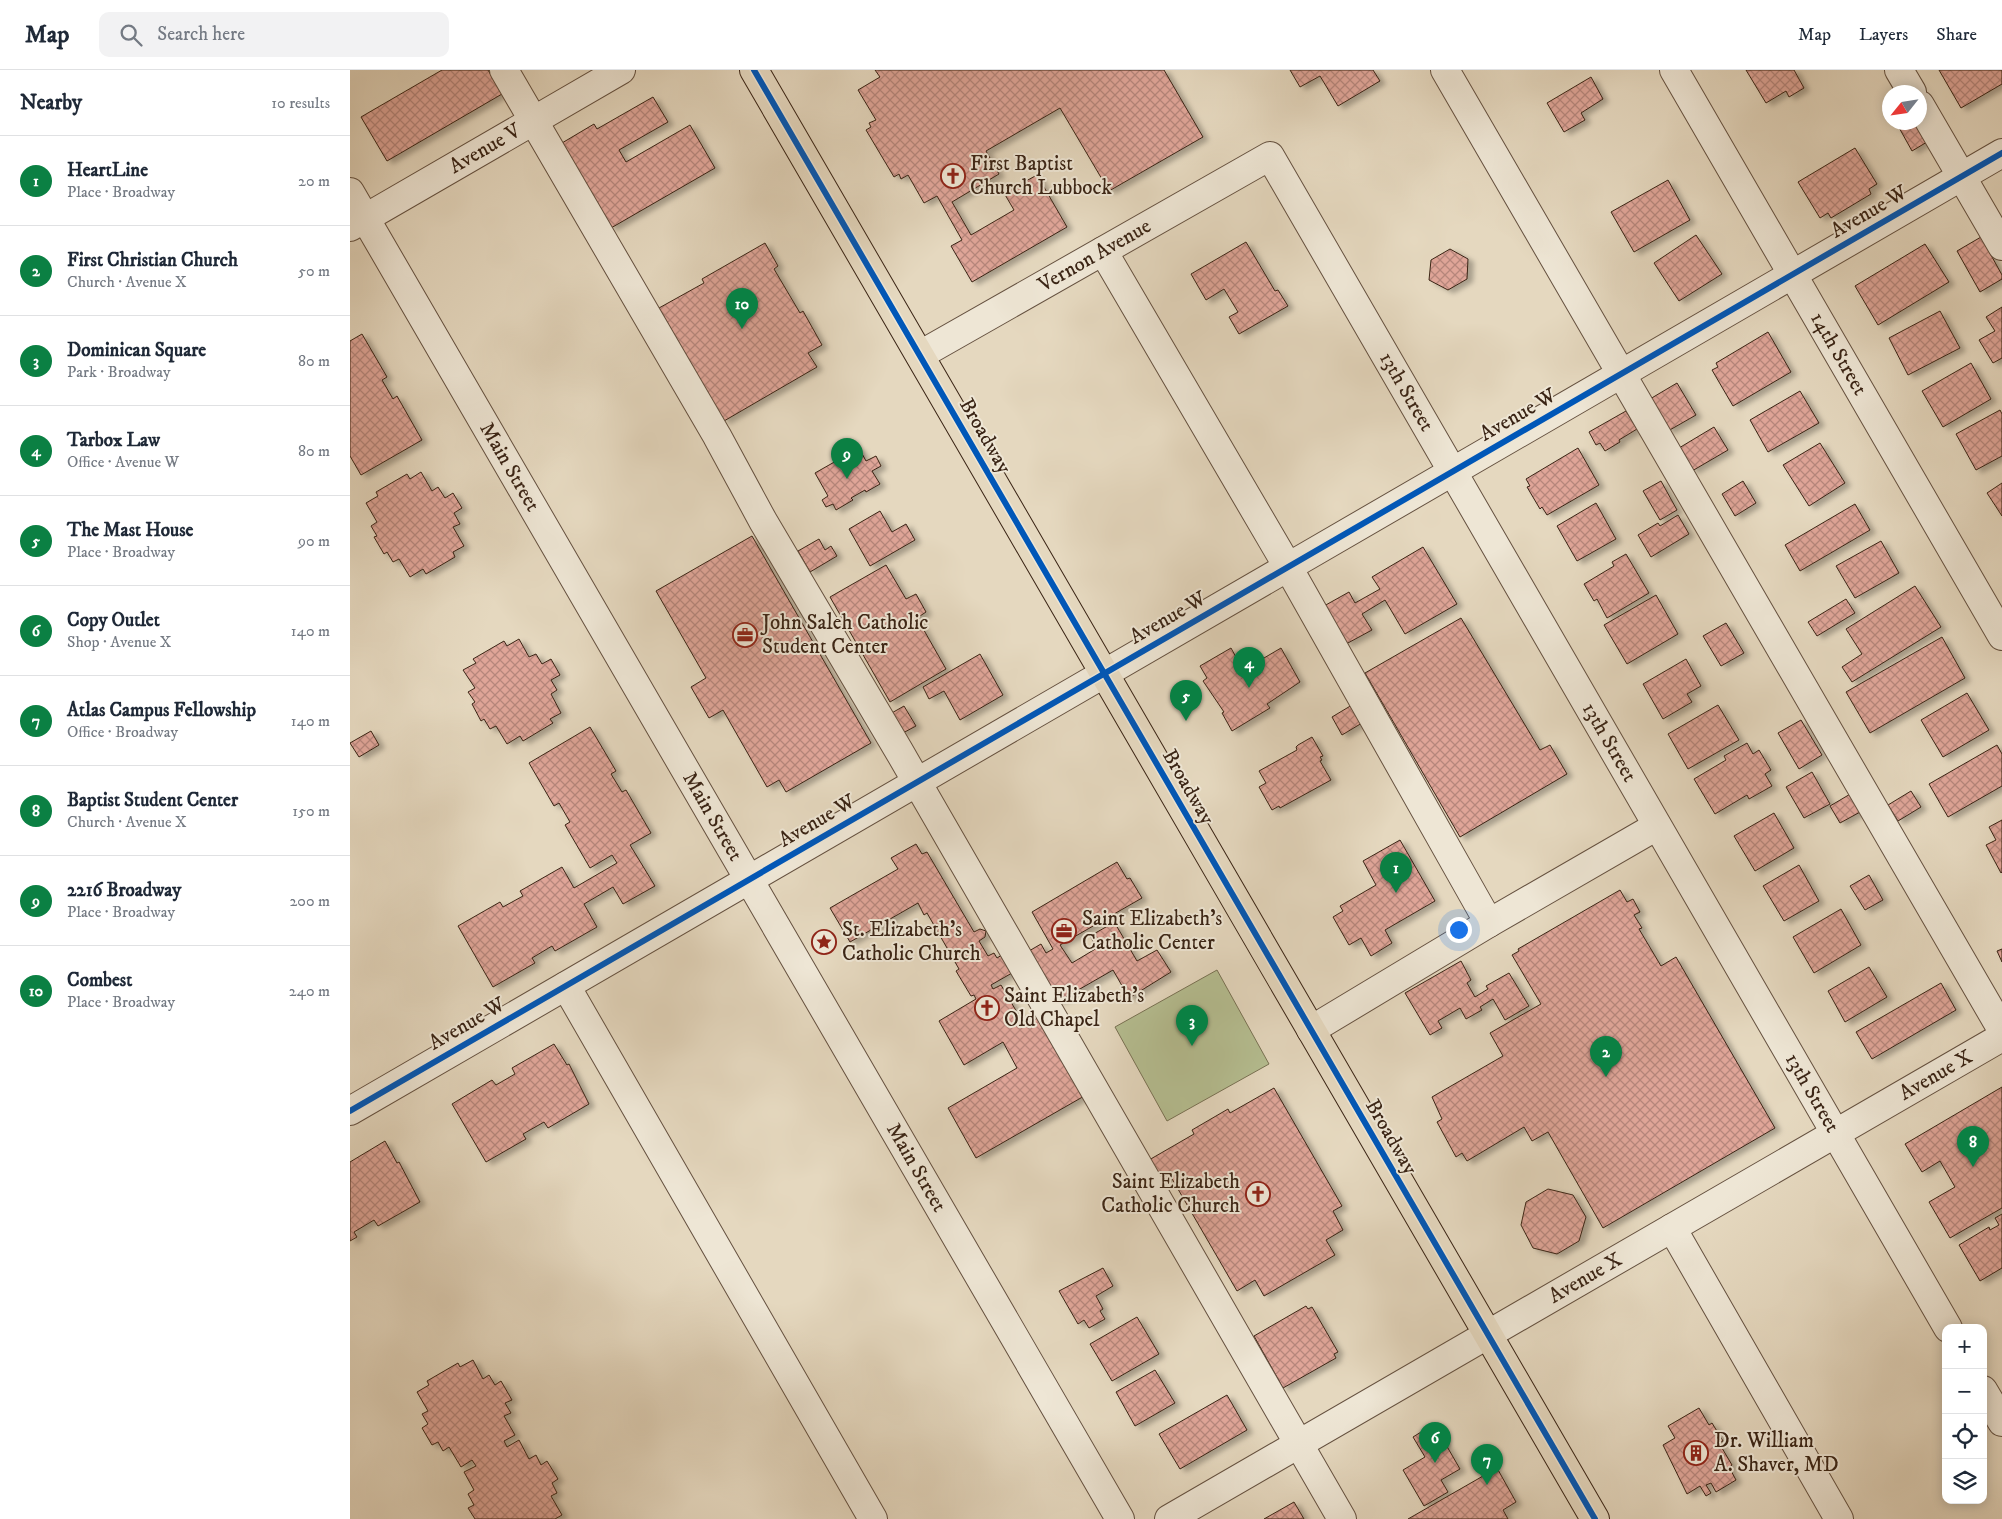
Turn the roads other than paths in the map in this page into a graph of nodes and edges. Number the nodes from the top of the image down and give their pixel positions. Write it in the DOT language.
graph roads {
  1 [pos="504,70"];
  2 [pos="621,70"];
  3 [pos="754,70"];
  4 [pos="1445,70"];
  5 [pos="1674,70"];
  6 [pos="1899,70"];
  7 [pos="1908,85"];
  8 [pos="1927,117"];
  9 [pos="533,121"];
  10 [pos="2002,153"];
  11 [pos="1270,156"];
  12 [pos="1962,177"];
  13 [pos="350,192"];
  14 [pos="358,223"];
  15 [pos="2002,246"];
  16 [pos="1103,251"];
  17 [pos="1792,275"];
  18 [pos="920,356"];
  19 [pos="1621,374"];
  20 [pos="1452,472"];
  21 [pos="1288,568"];
  22 [pos="2002,636"];
  23 [pos="1104,674"];
  24 [pos="917,782"];
  25 [pos="1657,826"];
  26 [pos="749,879"];
  27 [pos="1489,923"];
  28 [pos="566,986"];
  29 [pos="1310,1030"];
  30 [pos="2002,1030"];
  31 [pos="2002,1037"];
  32 [pos="350,1111"];
  33 [pos="1835,1134"];
  34 [pos="1672,1228"];
  35 [pos="1946,1324"];
  36 [pos="1487,1335"];
  37 [pos="1987,1397"];
  38 [pos="2002,1422"];
  39 [pos="1298,1444"];
  40 [pos="874,1519"];
  41 [pos="1120,1519"];
  42 [pos="1170,1519"];
  43 [pos="1342,1519"];
  44 [pos="1595,1519"];
  45 [pos="1840,1519"];
  1 -- 9 [label="street"];
  2 -- 9 [label="street, Avenue V"];
  3 -- 18 [label="main road, Broadway"];
  4 -- 19 [label="street"];
  5 -- 17 [label="street, 14th Street"];
  6 -- 7 [label="street"];
  8 -- 12 [label="street"];
  9 -- 14 [label="street, Avenue V"];
  9 -- 24 [label="street"];
  10 -- 12 [label="street, Avenue W"];
  11 -- 16 [label="street, Vernon Avenue"];
  11 -- 20 [label="street, 13th Street"];
  12 -- 15 [label="street"];
  12 -- 17 [label="street, Avenue W"];
  13 -- 14 [label="street, Main Street"];
  14 -- 26 [label="street, Main Street"];
  16 -- 18 [label="street, Vernon Avenue"];
  16 -- 21 [label="street"];
  17 -- 19 [label="street, Avenue W"];
  17 -- 22 [label="street, 14th Street"];
  18 -- 23 [label="main road, Broadway"];
  19 -- 20 [label="street, Avenue W"];
  19 -- 30 [label="street"];
  20 -- 21 [label="street, Avenue W"];
  20 -- 25 [label="street, 13th Street"];
  21 -- 23 [label="street, Avenue W"];
  21 -- 27 [label="street"];
  23 -- 24 [label="street, Avenue W"];
  23 -- 29 [label="main road, Broadway"];
  24 -- 26 [label="street, Avenue W"];
  24 -- 39 [label="street"];
  25 -- 27 [label="street"];
  25 -- 33 [label="street, 13th Street"];
  26 -- 28 [label="street, Avenue W"];
  26 -- 41 [label="street, Main Street"];
  27 -- 29 [label="street"];
  28 -- 32 [label="street, Avenue W"];
  28 -- 40 [label="street"];
  29 -- 36 [label="main road, Broadway"];
  31 -- 33 [label="street, Avenue X"];
  33 -- 34 [label="street, Avenue X"];
  33 -- 35 [label="street, 13th Street"];
  34 -- 36 [label="street, Avenue X"];
  34 -- 45 [label="street"];
  36 -- 39 [label="street, Avenue X"];
  36 -- 44 [label="main road, Broadway"];
  37 -- 38 [label="street"];
  39 -- 42 [label="street, Avenue X"];
  39 -- 43 [label="street"];
}
